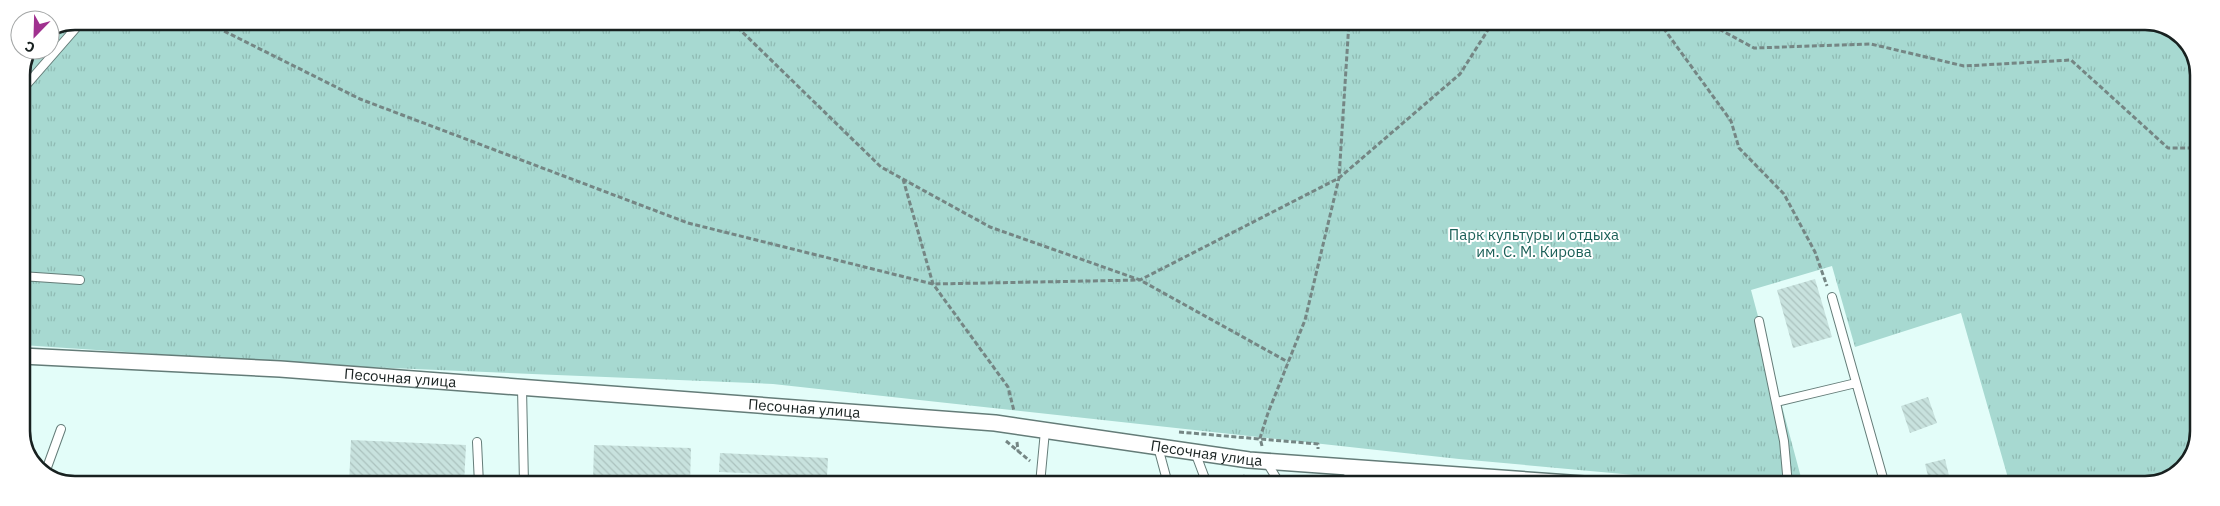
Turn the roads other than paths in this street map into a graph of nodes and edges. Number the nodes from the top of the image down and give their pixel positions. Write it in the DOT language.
graph roads {
  1 [pos="74,30"];
  2 [pos="30,81"];
  3 [pos="30,277"];
  4 [pos="80,280"];
  5 [pos="1832,297"];
  6 [pos="1759,321"];
  7 [pos="30,356"];
  8 [pos="1856,383"];
  9 [pos="522,388"];
  10 [pos="1776,402"];
  11 [pos="61,429"];
  12 [pos="1045,431"];
  13 [pos="477,442"];
  14 [pos="1158,447"];
  15 [pos="1194,452"];
  16 [pos="1266,461"];
  17 [pos="47,467"];
  18 [pos="1363,468"];
  19 [pos="479,476"];
  20 [pos="524,476"];
  21 [pos="1041,476"];
  22 [pos="1166,476"];
  23 [pos="1203,476"];
  24 [pos="1275,476"];
  25 [pos="1350,476"];
  26 [pos="1474,476"];
  27 [pos="1787,476"];
  28 [pos="1882,476"];
  1 -- 2 [label="lane"];
  3 -- 4 [label="lane"];
  5 -- 8 [label="lane"];
  6 -- 10 [label="lane"];
  7 -- 9 [label="street, Песочная улица"];
  8 -- 10 [label="lane"];
  8 -- 28 [label="lane"];
  9 -- 12 [label="street, Песочная улица"];
  9 -- 20 [label="lane"];
  10 -- 27 [label="lane"];
  11 -- 17 [label="lane"];
  12 -- 14 [label="street, Песочная улица"];
  12 -- 21 [label="lane"];
  13 -- 19 [label="lane"];
  14 -- 15 [label="street, Песочная улица"];
  14 -- 22 [label="lane"];
  15 -- 16 [label="street, Песочная улица"];
  15 -- 23 [label="lane"];
  16 -- 18 [label="street, Песочная улица"];
  16 -- 24 [label="lane"];
  18 -- 25 [label="lane"];
  18 -- 26 [label="street, Песочная улица"];
}
